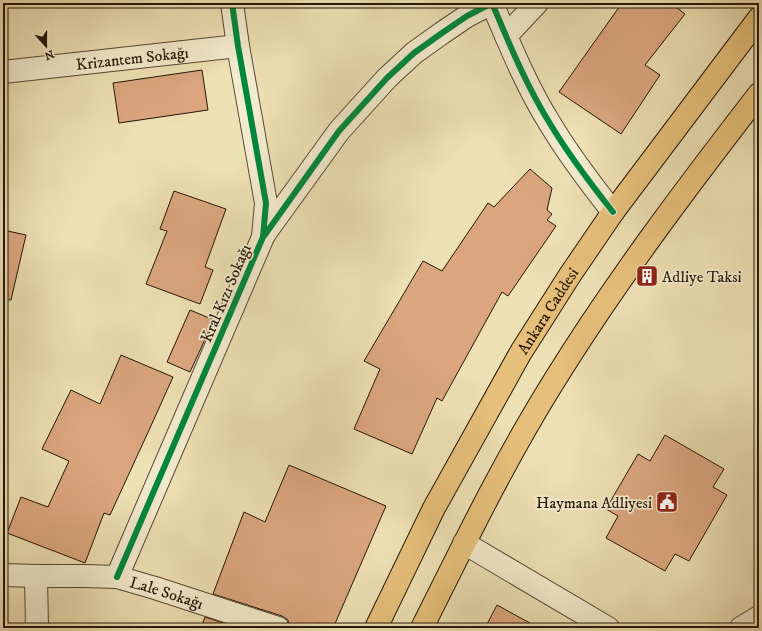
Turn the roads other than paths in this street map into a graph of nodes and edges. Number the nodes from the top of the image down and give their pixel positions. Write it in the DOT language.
graph roads {
  1 [pos="232,3"];
  2 [pos="492,3"];
  3 [pos="537,3"];
  4 [pos="759,18"];
  5 [pos="506,36"];
  6 [pos="238,46"];
  7 [pos="3,72"];
  8 [pos="759,94"];
  9 [pos="613,212"];
  10 [pos="263,237"];
  11 [pos="464,543"];
  12 [pos="3,575"];
  13 [pos="36,576"];
  14 [pos="118,577"];
  15 [pos="759,618"];
  16 [pos="37,628"];
  17 [pos="278,628"];
  18 [pos="376,628"];
  19 [pos="422,628"];
  20 [pos="608,628"];
  21 [pos="741,628"];
  1 -- 6 [label="street, Kral Kızı Sokağı"];
  2 -- 5 [label="street"];
  2 -- 10 [label="street"];
  3 -- 5 [label="street"];
  4 -- 9 [label="main road, Ankara Caddesi"];
  5 -- 9 [label="street"];
  6 -- 7 [label="street, Krizantem Sokağı"];
  6 -- 10 [label="street, Kral Kızı Sokağı"];
  8 -- 11 [label="main road"];
  9 -- 18 [label="main road, Ankara Caddesi"];
  10 -- 14 [label="street, Kral Kızı Sokağı"];
  11 -- 19 [label="main road"];
  11 -- 20 [label="street"];
  12 -- 13 [label="street, Lale Sokağı"];
  13 -- 14 [label="street, Lale Sokağı"];
  13 -- 16 [label="street"];
  14 -- 17 [label="street, Lale Sokağı"];
  15 -- 21 [label="street"];
}
